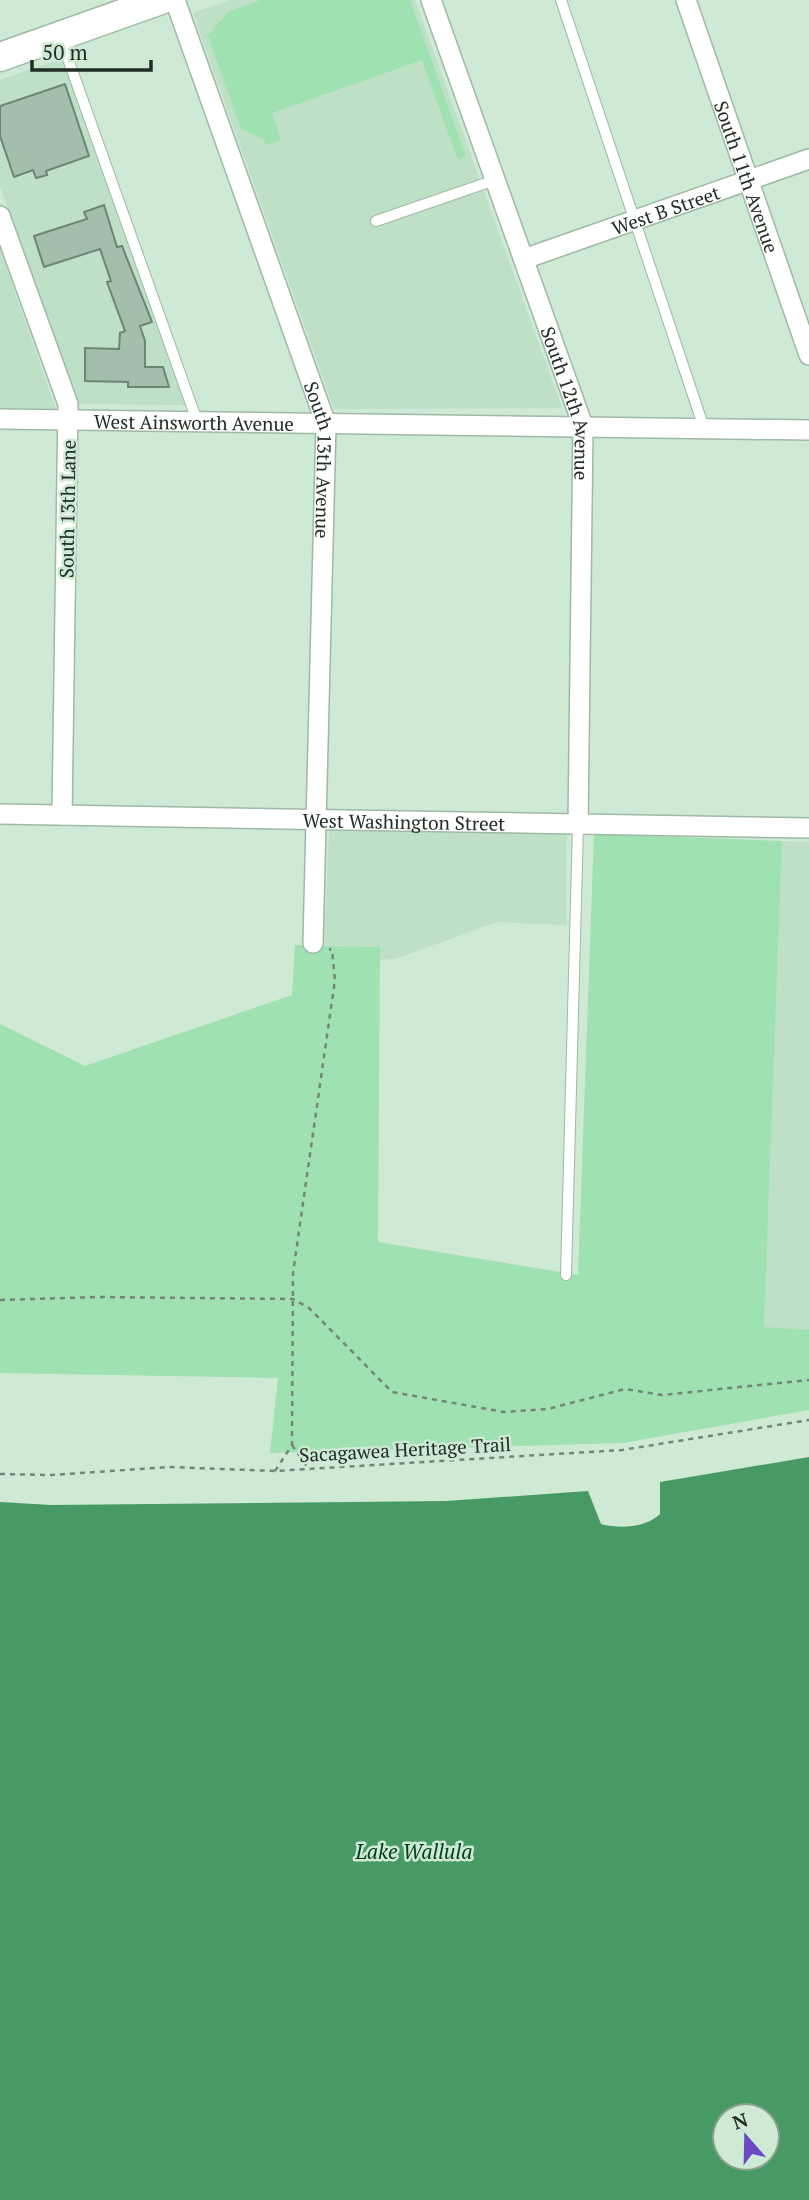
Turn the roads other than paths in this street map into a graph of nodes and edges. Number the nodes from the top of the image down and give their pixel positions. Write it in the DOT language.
graph roads {
  1 [pos="161,0"];
  2 [pos="175,0"];
  3 [pos="431,0"];
  4 [pos="561,0"];
  5 [pos="686,0"];
  6 [pos="60,36"];
  7 [pos="0,57"];
  8 [pos="809,159"];
  9 [pos="495,180"];
  10 [pos="748,180"];
  11 [pos="0,216"];
  12 [pos="636,219"];
  13 [pos="376,221"];
  14 [pos="524,259"];
  15 [pos="809,355"];
  16 [pos="0,419"];
  17 [pos="68,420"];
  18 [pos="197,421"];
  19 [pos="326,424"];
  20 [pos="583,426"];
  21 [pos="704,428"];
  22 [pos="809,430"];
  23 [pos="0,814"];
  24 [pos="62,815"];
  25 [pos="317,819"];
  26 [pos="578,826"];
  27 [pos="809,828"];
  28 [pos="313,943"];
  29 [pos="566,1275"];
  1 -- 6 [label="main road"];
  2 -- 19 [label="street, South 13th Avenue"];
  3 -- 9 [label="street, South 12th Avenue"];
  4 -- 12 [label="lane"];
  5 -- 10 [label="street, South 11th Avenue"];
  6 -- 7 [label="main road"];
  6 -- 18 [label="lane"];
  8 -- 10 [label="street, West B Street"];
  9 -- 13 [label="lane"];
  9 -- 14 [label="street, South 12th Avenue"];
  10 -- 12 [label="street, West B Street"];
  10 -- 15 [label="street, South 11th Avenue"];
  11 -- 17 [label="street, South 13th Lane"];
  12 -- 14 [label="street, West B Street"];
  12 -- 21 [label="lane"];
  14 -- 20 [label="street, South 12th Avenue"];
  16 -- 17 [label="street, West Ainsworth Avenue"];
  17 -- 18 [label="street, West Ainsworth Avenue"];
  17 -- 24 [label="street, South 13th Lane"];
  18 -- 19 [label="street, West Ainsworth Avenue"];
  19 -- 20 [label="street, West Ainsworth Avenue"];
  19 -- 25 [label="street, South 13th Avenue"];
  20 -- 21 [label="street, West Ainsworth Avenue"];
  20 -- 26 [label="street, South 12th Avenue"];
  21 -- 22 [label="street, West Ainsworth Avenue"];
  23 -- 24 [label="street, West Washington Street"];
  24 -- 25 [label="street, West Washington Street"];
  25 -- 26 [label="street, West Washington Street"];
  25 -- 28 [label="street, South 13th Avenue"];
  26 -- 27 [label="street, West Washington Street"];
  26 -- 29 [label="lane"];
}
